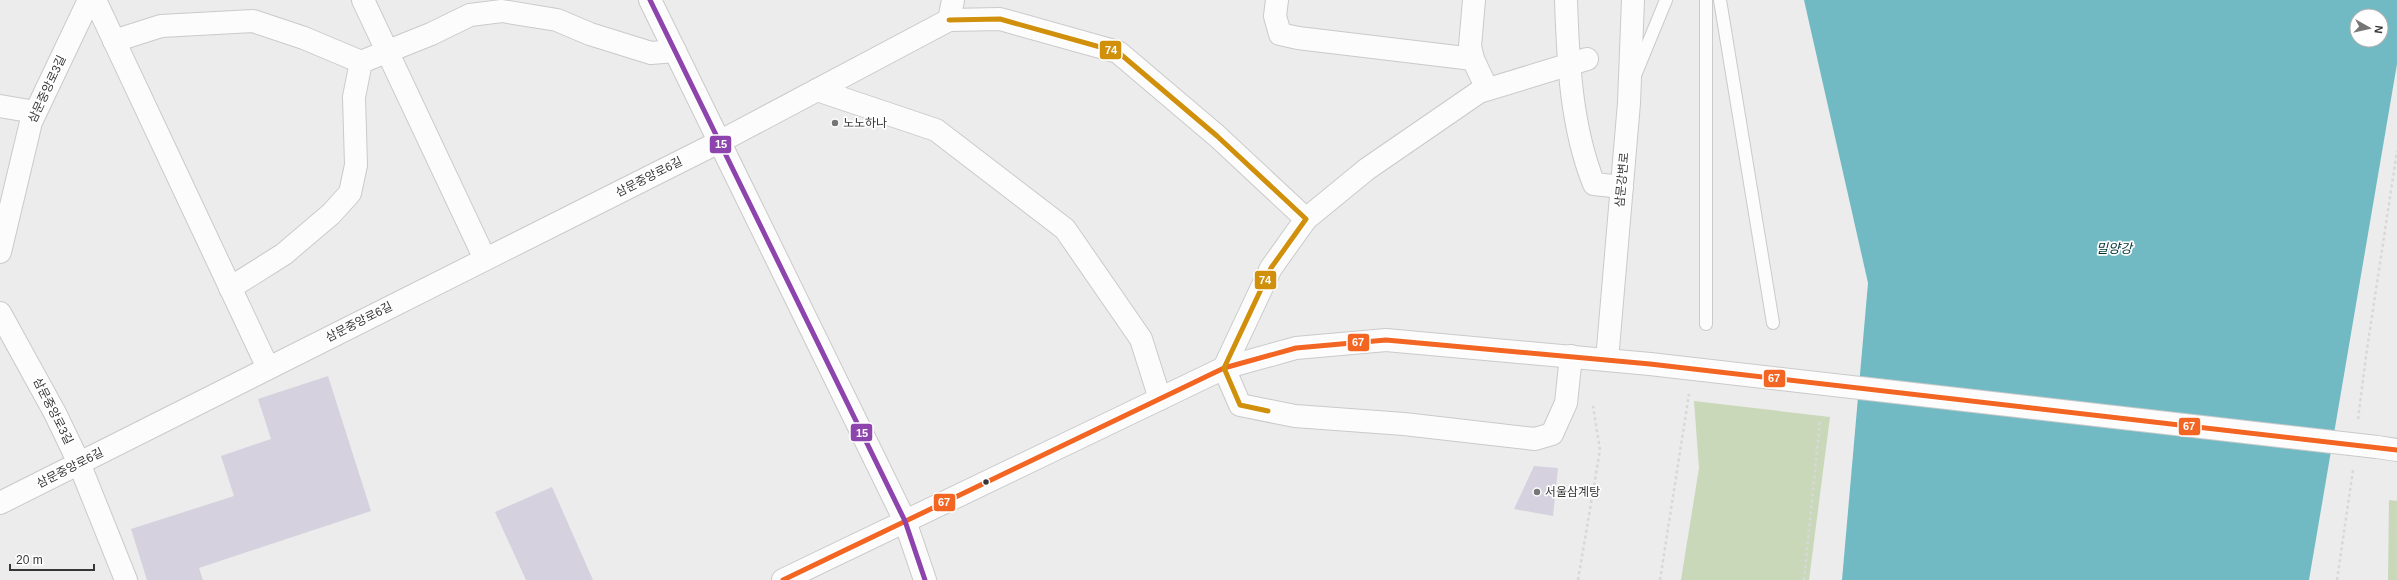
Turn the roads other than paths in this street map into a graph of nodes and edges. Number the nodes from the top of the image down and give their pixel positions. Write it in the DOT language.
graph roads {
  1 [pos="89,0"];
  2 [pos="95,0"];
  3 [pos="363,0"];
  4 [pos="650,0"];
  5 [pos="1277,0"];
  6 [pos="1474,0"];
  7 [pos="1566,0"];
  8 [pos="1633,0"];
  9 [pos="1666,0"];
  10 [pos="1706,0"];
  11 [pos="1720,0"];
  12 [pos="467,7"];
  13 [pos="951,10"];
  14 [pos="114,41"];
  15 [pos="387,51"];
  16 [pos="675,51"];
  17 [pos="1473,59"];
  18 [pos="361,62"];
  19 [pos="1578,62"];
  20 [pos="1630,87"];
  21 [pos="1487,89"];
  22 [pos="817,90"];
  23 [pos="0,106"];
  24 [pos="35,112"];
  25 [pos="719,142"];
  26 [pos="1622,187"];
  27 [pos="1306,218"];
  28 [pos="0,252"];
  29 [pos="486,259"];
  30 [pos="230,288"];
  31 [pos="0,313"];
  32 [pos="1773,323"];
  33 [pos="1706,324"];
  34 [pos="1570,356"];
  35 [pos="1607,360"];
  36 [pos="268,368"];
  37 [pos="1224,368"];
  38 [pos="1160,399"];
  39 [pos="2387,448"];
  40 [pos="79,463"];
  41 [pos="0,502"];
  42 [pos="905,521"];
  43 [pos="126,580"];
  44 [pos="783,580"];
  45 [pos="925,580"];
  1 -- 24 [label="street, 삼문중앙로3길"];
  2 -- 14 [label="street"];
  3 -- 15 [label="street"];
  4 -- 16 [label="street"];
  5 -- 17 [label="street"];
  6 -- 17 [label="street"];
  7 -- 19 [label="street"];
  8 -- 20 [label="street, 삼문강변로"];
  9 -- 20 [label="lane"];
  10 -- 33 [label="lane"];
  11 -- 32 [label="lane"];
  12 -- 15 [label="street"];
  12 -- 16 [label="street"];
  13 -- 22 [label="street, 삼문중앙로6길"];
  13 -- 27 [label="street"];
  14 -- 18 [label="street"];
  14 -- 30 [label="street"];
  15 -- 18 [label="street"];
  15 -- 29 [label="street"];
  16 -- 25 [label="street"];
  17 -- 21 [label="street"];
  18 -- 30 [label="street"];
  19 -- 21 [label="street"];
  19 -- 26 [label="street"];
  20 -- 26 [label="street, 삼문강변로"];
  21 -- 27 [label="street"];
  22 -- 25 [label="street, 삼문중앙로6길"];
  22 -- 38 [label="street"];
  23 -- 24 [label="street"];
  24 -- 28 [label="street, 삼문중앙로3길"];
  25 -- 29 [label="street, 삼문중앙로6길"];
  25 -- 42 [label="street"];
  26 -- 35 [label="street, 삼문강변로"];
  27 -- 37 [label="street"];
  29 -- 36 [label="street, 삼문중앙로6길"];
  30 -- 36 [label="street"];
  31 -- 40 [label="street, 삼문중앙로3길"];
  34 -- 35 [label="street"];
  34 -- 37 [label="street"];
  34 -- 37 [label="street"];
  35 -- 39 [label="street, bridge"];
  36 -- 40 [label="street, 삼문중앙로6길"];
  37 -- 38 [label="street"];
  38 -- 42 [label="street"];
  40 -- 41 [label="street, 삼문중앙로6길"];
  40 -- 43 [label="street, 삼문중앙로3길"];
  42 -- 44 [label="street"];
  42 -- 45 [label="street"];
}
